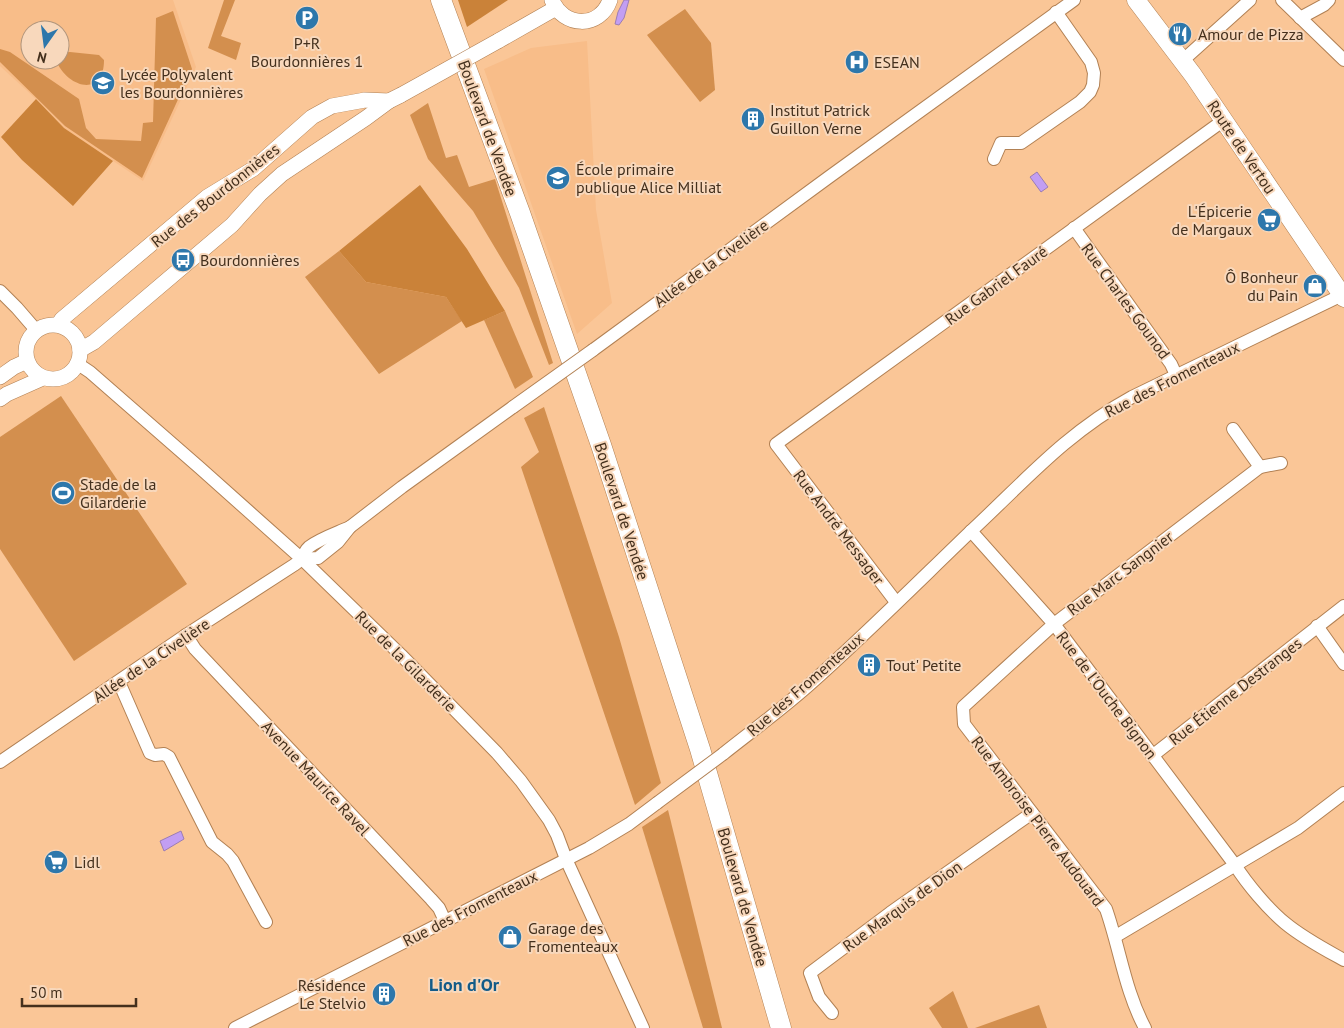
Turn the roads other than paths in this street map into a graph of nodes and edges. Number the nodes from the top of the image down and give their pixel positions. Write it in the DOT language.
graph roads {
  1 [pos="442,0"];
  2 [pos="610,0"];
  3 [pos="1074,0"];
  4 [pos="1136,0"];
  5 [pos="1250,0"];
  6 [pos="1282,0"];
  7 [pos="1329,0"];
  8 [pos="554,4"];
  9 [pos="1056,12"];
  10 [pos="1300,18"];
  11 [pos="1344,60"];
  12 [pos="1181,62"];
  13 [pos="395,98"];
  14 [pos="1224,120"];
  15 [pos="994,158"];
  16 [pos="1074,228"];
  17 [pos="0,291"];
  18 [pos="1343,295"];
  19 [pos="58,325"];
  20 [pos="36,330"];
  21 [pos="79,357"];
  22 [pos="27,361"];
  23 [pos="1176,375"];
  24 [pos="0,378"];
  25 [pos="43,378"];
  26 [pos="0,399"];
  27 [pos="1233,429"];
  28 [pos="782,452"];
  29 [pos="1281,463"];
  30 [pos="1260,467"];
  31 [pos="971,531"];
  32 [pos="302,560"];
  33 [pos="896,602"];
  34 [pos="1344,606"];
  35 [pos="1054,624"];
  36 [pos="1317,626"];
  37 [pos="186,635"];
  38 [pos="1344,664"];
  39 [pos="119,682"];
  40 [pos="963,707"];
  41 [pos="1152,756"];
  42 [pos="0,762"];
  43 [pos="1344,793"];
  44 [pos="1032,813"];
  45 [pos="566,859"];
  46 [pos="1235,865"];
  47 [pos="445,921"];
  48 [pos="266,922"];
  49 [pos="1116,936"];
  50 [pos="1344,960"];
  51 [pos="832,1013"];
  52 [pos="235,1028"];
  53 [pos="643,1028"];
  54 [pos="782,1028"];
  55 [pos="1145,1028"];
  1 -- 54 [label="main road, Boulevard de Vendée"];
  2 -- 8 [label="street"];
  3 -- 9 [label="street, Allée de la Civelière"];
  4 -- 12 [label="main road, Route de Vertou"];
  5 -- 12 [label="street"];
  6 -- 10 [label="street"];
  7 -- 10 [label="street"];
  8 -- 13 [label="street, Rue des Bourdonnières, bridge"];
  9 -- 15 [label="street"];
  9 -- 32 [label="street, Allée de la Civelière, bridge"];
  10 -- 11 [label="street"];
  12 -- 14 [label="main road, Route de Vertou"];
  13 -- 19 [label="street, Rue des Bourdonnières"];
  13 -- 21 [label="street, Rue des Bourdonnières"];
  14 -- 16 [label="street, Rue Gabriel Fauré"];
  14 -- 18 [label="main road, Route de Vertou"];
  16 -- 23 [label="street, Rue Charles Gounod"];
  16 -- 28 [label="street, Rue Gabriel Fauré"];
  17 -- 20 [label="street"];
  18 -- 23 [label="street, Rue des Fromenteaux"];
  19 -- 20 [label="street"];
  19 -- 21 [label="street"];
  20 -- 22 [label="street"];
  21 -- 25 [label="street"];
  21 -- 32 [label="street, Rue de la Gilarderie"];
  22 -- 24 [label="street"];
  22 -- 25 [label="street"];
  23 -- 31 [label="street, Rue des Fromenteaux"];
  25 -- 26 [label="street"];
  27 -- 30 [label="street"];
  28 -- 33 [label="street, Rue André Messager"];
  29 -- 30 [label="street, Rue Marc Sangnier"];
  30 -- 35 [label="street, Rue Marc Sangnier"];
  31 -- 33 [label="street, Rue des Fromenteaux"];
  31 -- 35 [label="street, Rue de l'Ouche Bignon"];
  32 -- 37 [label="street, Allée de la Civelière"];
  32 -- 45 [label="street, Rue de la Gilarderie"];
  33 -- 45 [label="street, Rue des Fromenteaux, bridge"];
  34 -- 36 [label="street, Rue Étienne Destranges"];
  35 -- 40 [label="street, Rue Marc Sangnier"];
  35 -- 41 [label="street, Rue de l'Ouche Bignon"];
  36 -- 38 [label="street, Rue Étienne Destranges"];
  36 -- 41 [label="street, Rue Étienne Destranges"];
  37 -- 39 [label="street, Allée de la Civelière"];
  37 -- 47 [label="street, Avenue Maurice Ravel"];
  39 -- 42 [label="street, Allée de la Civelière"];
  39 -- 48 [label="street"];
  40 -- 44 [label="street, Rue Ambroise Pierre Audouard"];
  41 -- 46 [label="street, Rue de l'Ouche Bignon"];
  43 -- 46 [label="street"];
  44 -- 49 [label="street, Rue Ambroise Pierre Audouard"];
  44 -- 51 [label="street, Rue Marquis de Dion"];
  45 -- 47 [label="street, Rue des Fromenteaux"];
  45 -- 53 [label="street, Rue de la Gilarderie"];
  46 -- 49 [label="street"];
  46 -- 50 [label="street, Rue de l'Ouche Bignon"];
  47 -- 52 [label="street, Rue des Fromenteaux"];
  49 -- 55 [label="street, Rue Ambroise Pierre Audouard"];
}
